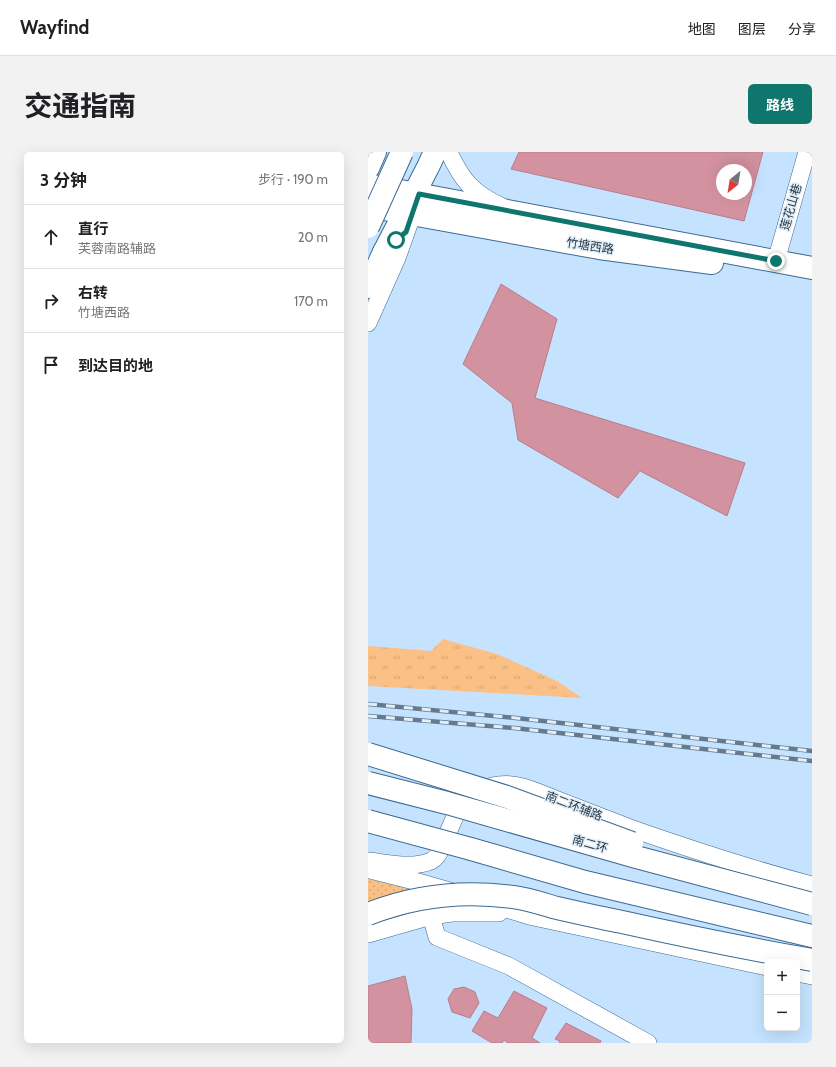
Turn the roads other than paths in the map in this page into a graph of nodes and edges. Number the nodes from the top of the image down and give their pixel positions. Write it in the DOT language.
graph roads {
  1 [pos="375,152"];
  2 [pos="402,152"];
  3 [pos="449,152"];
  4 [pos="807,152"];
  5 [pos="432,160"];
  6 [pos="368,168"];
  7 [pos="368,185"];
  8 [pos="402,207"];
  9 [pos="512,211"];
  10 [pos="368,226"];
  11 [pos="776,261"];
  12 [pos="812,268"];
  13 [pos="812,282"];
  14 [pos="368,287"];
  15 [pos="368,323"];
  16 [pos="368,754"];
  17 [pos="368,783"];
  18 [pos="368,820"];
  19 [pos="368,861"];
  20 [pos="368,870"];
  21 [pos="812,886"];
  22 [pos="752,888"];
  23 [pos="812,904"];
  24 [pos="368,914"];
  25 [pos="431,916"];
  26 [pos="529,916"];
  27 [pos="368,934"];
  28 [pos="812,936"];
  29 [pos="812,960"];
  30 [pos="764,966"];
  31 [pos="800,974"];
  32 [pos="812,976"];
  33 [pos="648,1043"];
  1 -- 6 [label="main road"];
  2 -- 10 [label="main road, bridge"];
  3 -- 9 [label="street"];
  4 -- 11 [label="street, 莲花山巷"];
  5 -- 8 [label="main road"];
  7 -- 8 [label="main road, 竹塘西路"];
  8 -- 9 [label="main road, 竹塘西路"];
  8 -- 10 [label="street"];
  8 -- 13 [label="main road, 竹塘西路"];
  8 -- 14 [label="main road"];
  8 -- 15 [label="street"];
  9 -- 11 [label="main road, 竹塘西路"];
  11 -- 12 [label="main road, 竹塘西路"];
  16 -- 22 [label="main road, bridge"];
  17 -- 22 [label="main road, 南二环, bridge"];
  18 -- 28 [label="main road, bridge"];
  19 -- 21 [label="street, 南二环辅路"];
  20 -- 26 [label="street"];
  22 -- 23 [label="main road, 南二环, bridge"];
  24 -- 29 [label="main road, bridge"];
  25 -- 26 [label="street"];
  25 -- 27 [label="street"];
  25 -- 33 [label="street"];
  26 -- 30 [label="street"];
  31 -- 32 [label="street"];
}
